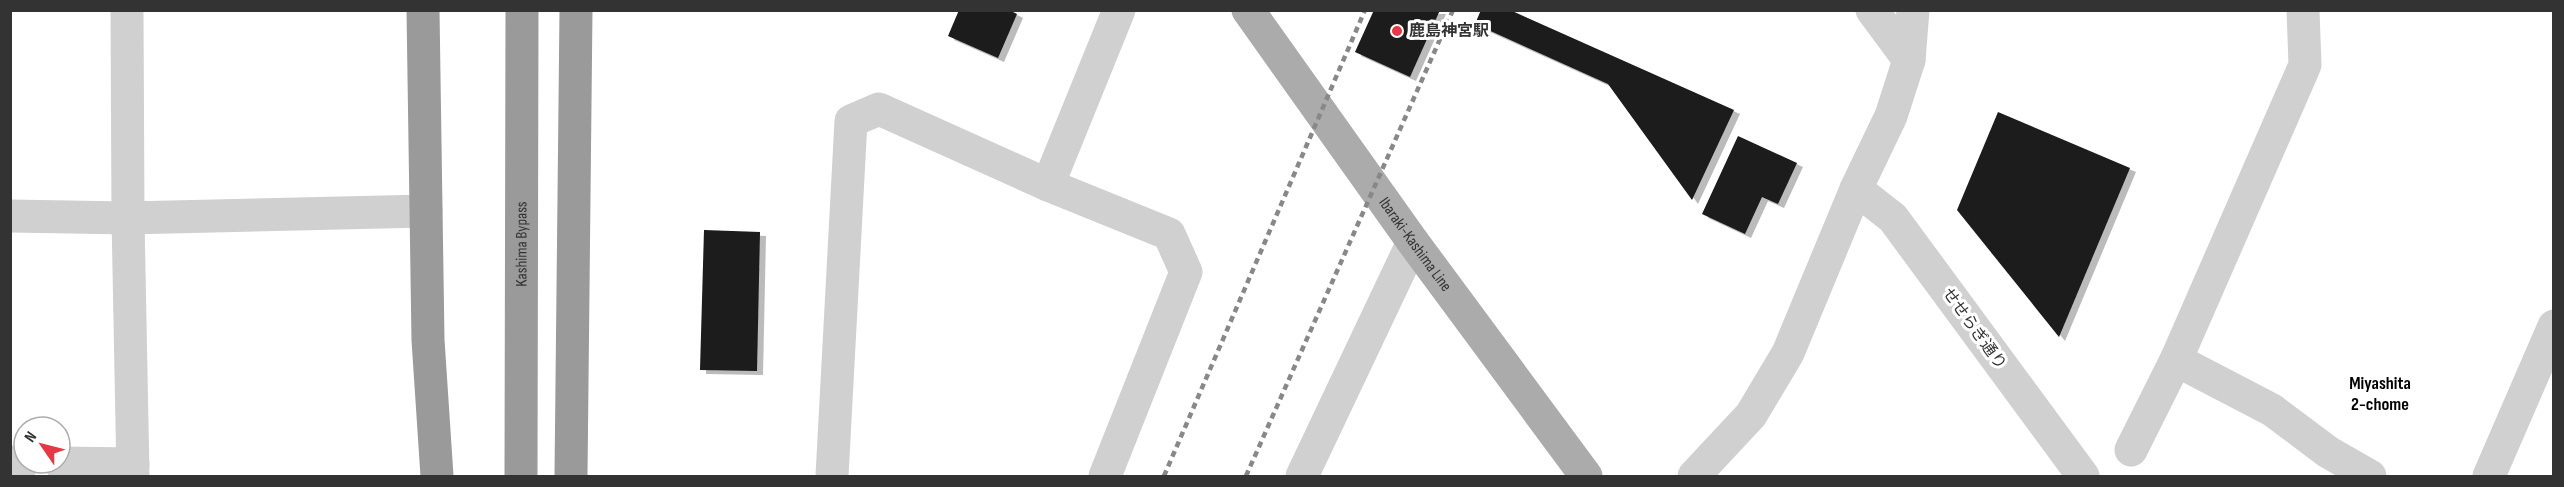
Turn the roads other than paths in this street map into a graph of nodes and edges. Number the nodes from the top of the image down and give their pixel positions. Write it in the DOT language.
graph roads {
  1 [pos="127,10"];
  2 [pos="423,10"];
  3 [pos="522,10"];
  4 [pos="576,10"];
  5 [pos="1119,10"];
  6 [pos="1248,10"];
  7 [pos="1872,10"];
  8 [pos="1913,10"];
  9 [pos="2303,10"];
  10 [pos="1909,60"];
  11 [pos="1048,185"];
  12 [pos="1856,189"];
  13 [pos="426,211"];
  14 [pos="10,216"];
  15 [pos="128,218"];
  16 [pos="1413,242"];
  17 [pos="2553,326"];
  18 [pos="2176,360"];
  19 [pos="2131,450"];
  20 [pos="72,464"];
  21 [pos="133,470"];
  22 [pos="437,477"];
  23 [pos="521,477"];
  24 [pos="571,477"];
  25 [pos="832,477"];
  26 [pos="1105,477"];
  27 [pos="1302,477"];
  28 [pos="1586,477"];
  29 [pos="1694,477"];
  30 [pos="2083,477"];
  31 [pos="2370,477"];
  32 [pos="2489,477"];
  1 -- 15 [label="street"];
  2 -- 13 [label="highway"];
  3 -- 23 [label="highway, Kashima Bypass"];
  4 -- 24 [label="highway"];
  5 -- 11 [label="street"];
  6 -- 16 [label="main road, Ibaraki-Kashima Line"];
  7 -- 10 [label="street"];
  8 -- 10 [label="street"];
  9 -- 18 [label="street"];
  10 -- 12 [label="street"];
  11 -- 25 [label="street"];
  11 -- 26 [label="street"];
  12 -- 29 [label="street"];
  12 -- 30 [label="street, せせらぎ通り"];
  13 -- 15 [label="street"];
  13 -- 22 [label="highway"];
  14 -- 15 [label="street"];
  15 -- 21 [label="street"];
  16 -- 27 [label="street"];
  16 -- 28 [label="main road, Ibaraki-Kashima Line"];
  17 -- 32 [label="street"];
  18 -- 19 [label="street"];
  18 -- 31 [label="street"];
  20 -- 21 [label="street"];
}
